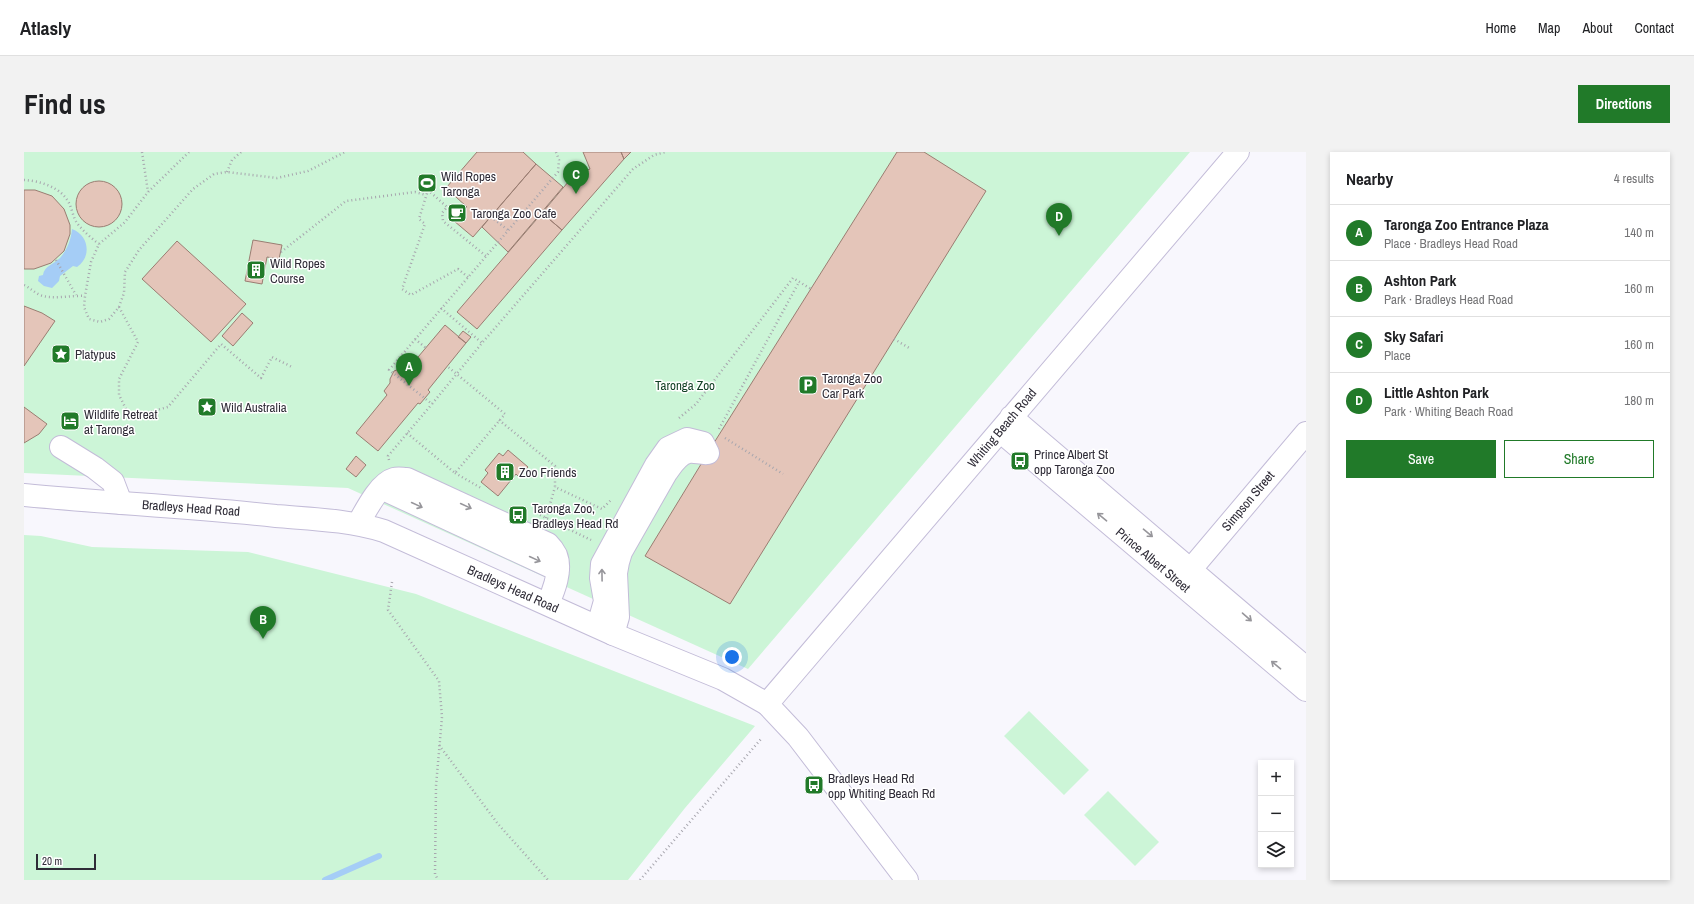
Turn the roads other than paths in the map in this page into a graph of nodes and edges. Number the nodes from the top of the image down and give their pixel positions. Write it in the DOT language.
graph roads {
  1 [pos="1238,152"];
  2 [pos="1006,424"];
  3 [pos="1306,433"];
  4 [pos="61,447"];
  5 [pos="24,495"];
  6 [pos="121,503"];
  7 [pos="358,524"];
  8 [pos="1191,569"];
  9 [pos="548,604"];
  10 [pos="606,630"];
  11 [pos="1306,668"];
  12 [pos="1306,690"];
  13 [pos="767,704"];
  14 [pos="907,880"];
  1 -- 2 [label="street, Whiting Beach Road"];
  2 -- 8 [label="street, Prince Albert Street, one-way"];
  12 -- 2 [label="street, Prince Albert Street, one-way"];
  2 -- 13 [label="street, Whiting Beach Road"];
  3 -- 8 [label="street, Simpson Street"];
  4 -- 6 [label="street"];
  5 -- 6 [label="street, Bradleys Head Road"];
  6 -- 7 [label="street, Bradleys Head Road"];
  7 -- 9 [label="street, Bradleys Head Road"];
  7 -- 9 [label="street, one-way"];
  8 -- 11 [label="street, Prince Albert Street, one-way"];
  9 -- 10 [label="street, Bradleys Head Road"];
  10 -- 10 [label="street, one-way"];
  10 -- 13 [label="street, Bradleys Head Road"];
  13 -- 14 [label="street, Bradleys Head Road"];
}
